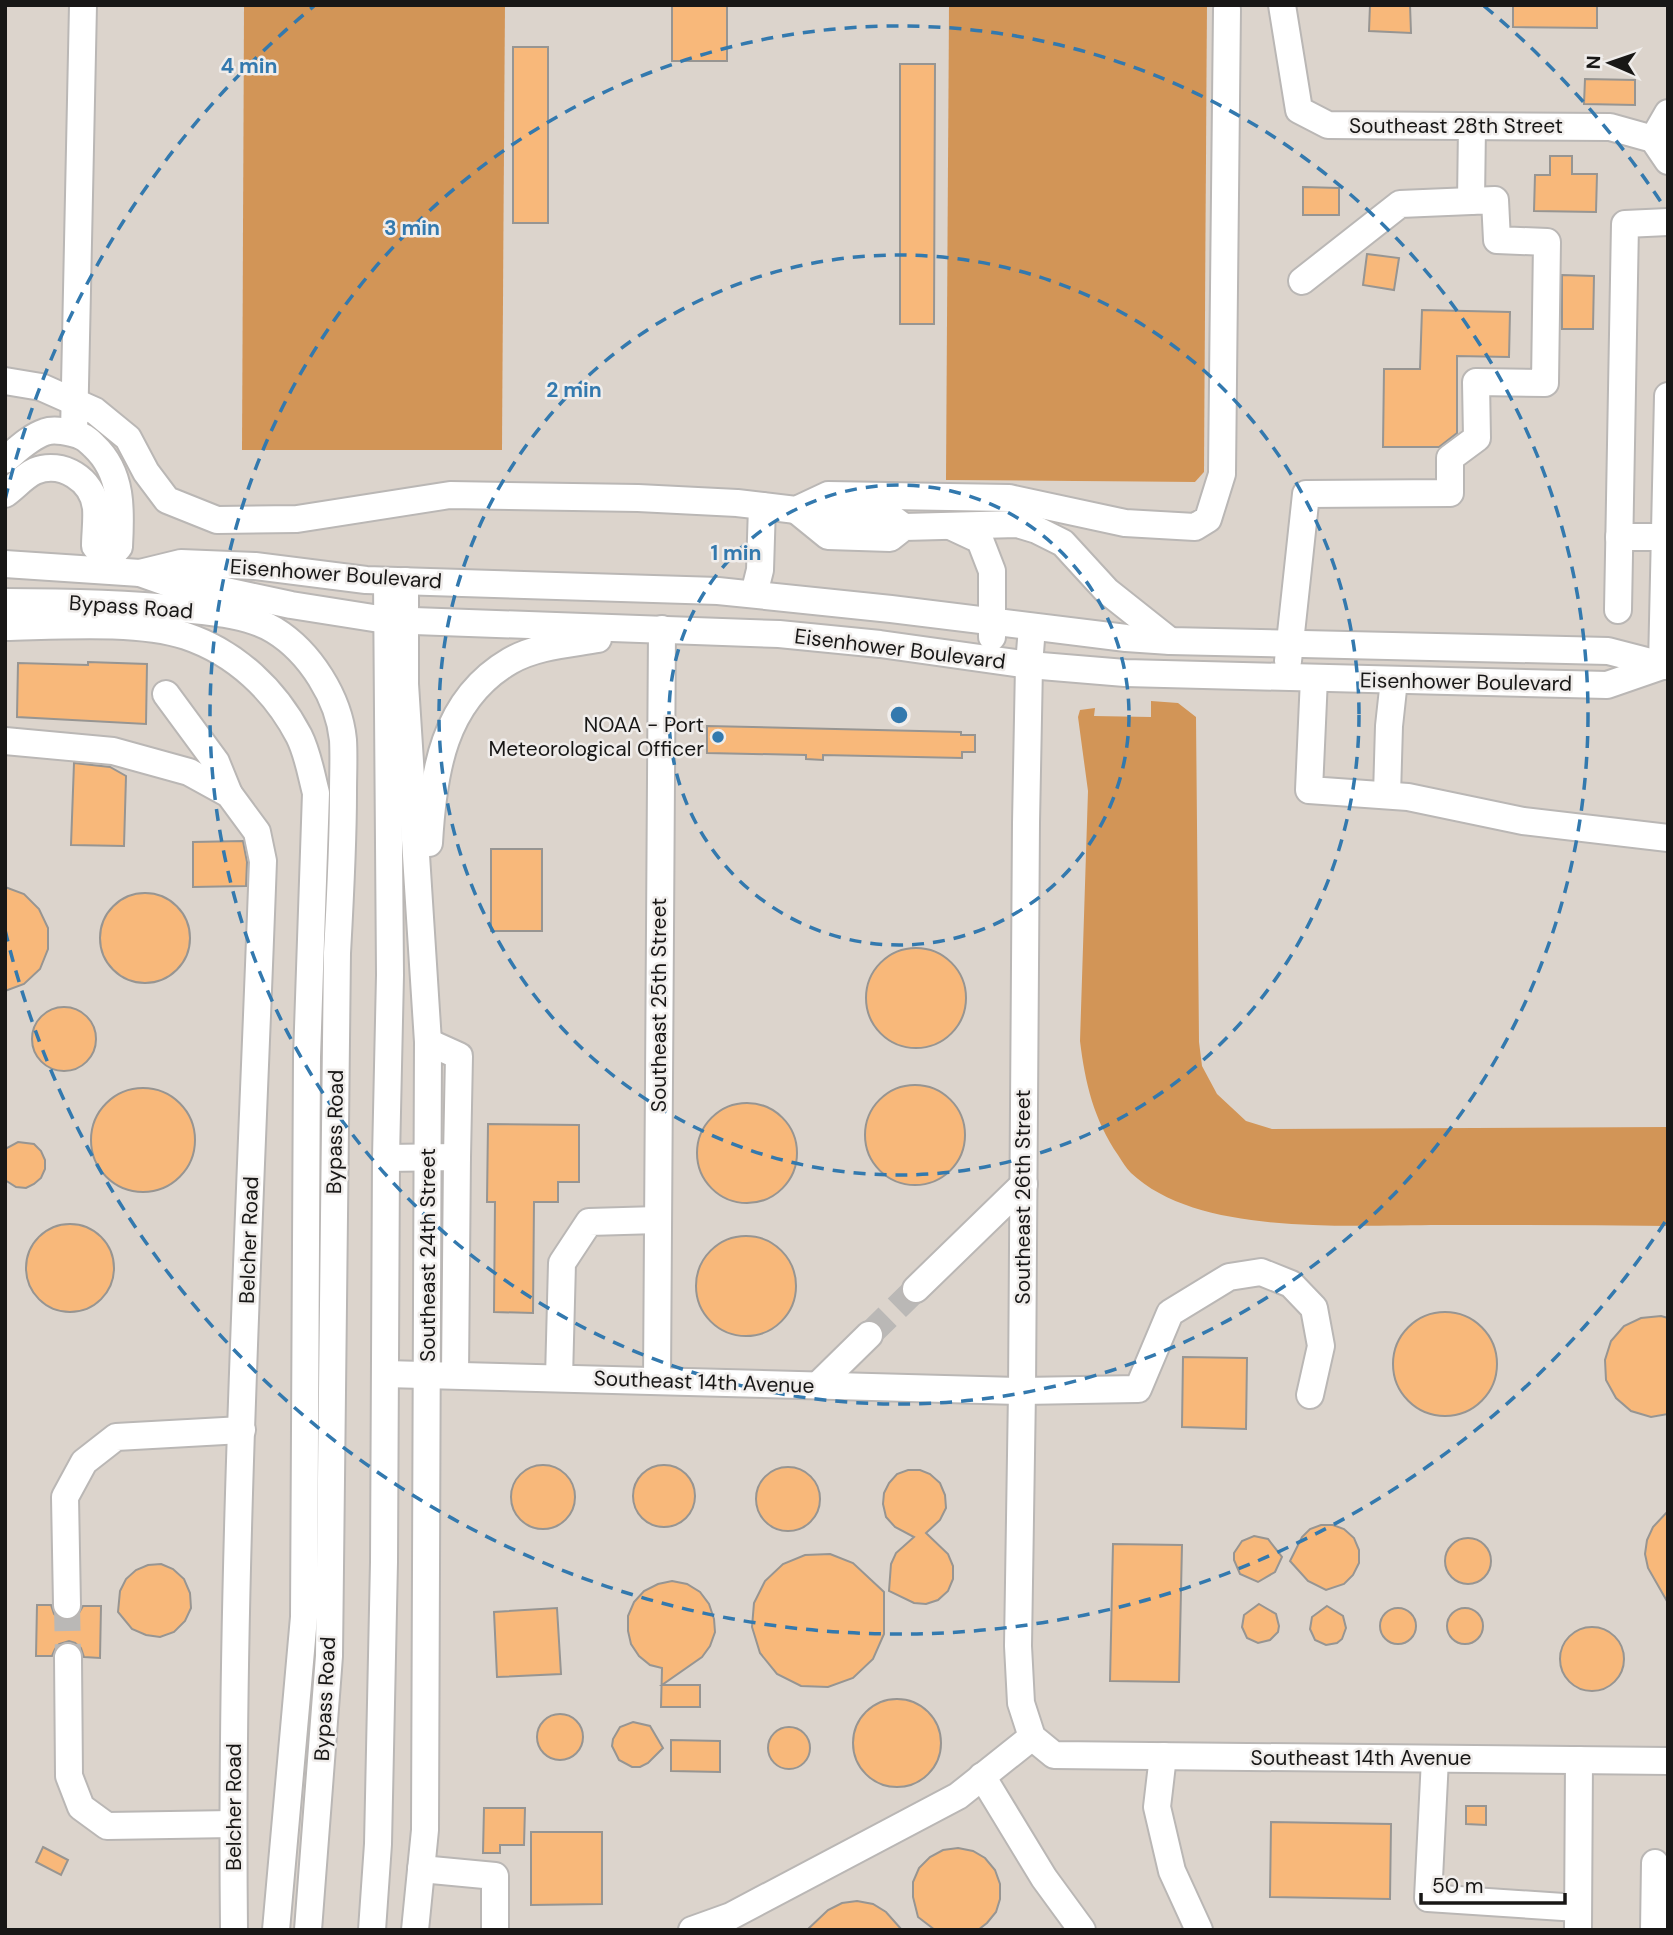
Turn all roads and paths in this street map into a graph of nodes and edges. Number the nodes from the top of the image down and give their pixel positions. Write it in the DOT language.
graph roads {
  1 [pos="83,5"];
  2 [pos="1282,5"];
  3 [pos="1227,9"];
  4 [pos="1668,113"];
  5 [pos="1472,126"];
  6 [pos="1660,150"];
  7 [pos="1471,201"];
  8 [pos="1668,222"];
  9 [pos="1301,281"];
  10 [pos="5,381"];
  11 [pos="1668,396"];
  12 [pos="74,402"];
  13 [pos="74,433"];
  14 [pos="5,460"];
  15 [pos="5,494"];
  16 [pos="761,506"];
  17 [pos="806,518"];
  18 [pos="948,525"];
  19 [pos="1619,537"];
  20 [pos="1666,537"];
  21 [pos="5,564"];
  22 [pos="107,565"];
  23 [pos="140,573"];
  24 [pos="396,581"];
  25 [pos="754,594"];
  26 [pos="5,602"];
  27 [pos="1618,610"];
  28 [pos="396,621"];
  29 [pos="993,622"];
  30 [pos="5,626"];
  31 [pos="1032,627"];
  32 [pos="662,629"];
  33 [pos="1170,641"];
  34 [pos="1289,644"];
  35 [pos="990,660"];
  36 [pos="1029,665"];
  37 [pos="1665,666"];
  38 [pos="1288,677"];
  39 [pos="1314,678"];
  40 [pos="1394,680"];
  41 [pos="166,694"];
  42 [pos="5,741"];
  43 [pos="229,794"];
  44 [pos="1387,795"];
  45 [pos="1668,838"];
  46 [pos="422,944"];
  47 [pos="428,1042"];
  48 [pos="457,1157"];
  49 [pos="386,1158"];
  50 [pos="429,1158"];
  51 [pos="1024,1184"];
  52 [pos="658,1220"];
  53 [pos="916,1289"];
  54 [pos="869,1335"];
  55 [pos="385,1374"];
  56 [pos="428,1374"];
  57 [pos="455,1375"];
  58 [pos="559,1378"];
  59 [pos="657,1380"];
  60 [pos="818,1385"];
  61 [pos="1022,1391"];
  62 [pos="1310,1395"];
  63 [pos="242,1430"];
  64 [pos="384,1562"];
  65 [pos="426,1563"];
  66 [pos="67,1605"];
  67 [pos="68,1657"];
  68 [pos="1032,1737"];
  69 [pos="1163,1756"];
  70 [pos="1435,1759"];
  71 [pos="1579,1760"];
  72 [pos="1668,1761"];
  73 [pos="982,1776"];
  74 [pos="233,1824"];
  75 [pos="1655,1863"];
  76 [pos="377,1865"];
  77 [pos="421,1869"];
  78 [pos="1578,1919"];
  79 [pos="418,1928"];
  80 [pos="234,1930"];
  81 [pos="276,1930"];
  82 [pos="308,1930"];
  83 [pos="372,1930"];
  84 [pos="495,1930"];
  85 [pos="692,1930"];
  86 [pos="1082,1930"];
  87 [pos="1199,1930"];
  88 [pos="1654,1930"];
  1 -- 12 [label="street"];
  2 -- 5 [label="street, Southeast 28th Street"];
  3 -- 17 [label="street"];
  4 -- 6 [label="street"];
  5 -- 6 [label="street, Southeast 28th Street"];
  5 -- 7 [label="street"];
  7 -- 9 [label="street"];
  7 -- 34 [label="street"];
  8 -- 19 [label="street"];
  10 -- 12 [label="street"];
  11 -- 20 [label="street"];
  12 -- 13 [label="street"];
  12 -- 16 [label="street"];
  13 -- 14 [label="street"];
  13 -- 22 [label="street"];
  15 -- 22 [label="street"];
  16 -- 17 [label="street"];
  16 -- 25 [label="street"];
  17 -- 18 [label="street"];
  18 -- 29 [label="street"];
  18 -- 33 [label="street"];
  19 -- 20 [label="street"];
  19 -- 27 [label="street"];
  20 -- 37 [label="street"];
  21 -- 22 [label="street, Eisenhower Boulevard"];
  22 -- 23 [label="street, Eisenhower Boulevard"];
  23 -- 24 [label="street, Eisenhower Boulevard"];
  23 -- 28 [label="street, Eisenhower Boulevard"];
  24 -- 25 [label="street, Eisenhower Boulevard"];
  24 -- 28 [label="street, Southeast 24th Street"];
  25 -- 29 [label="street, Eisenhower Boulevard"];
  26 -- 82 [label="street, Bypass Road"];
  28 -- 32 [label="street, Eisenhower Boulevard"];
  28 -- 46 [label="street, Southeast 24th Street"];
  28 -- 49 [label="street, Southeast 24th Street"];
  29 -- 31 [label="street, Eisenhower Boulevard"];
  29 -- 35 [label="street"];
  30 -- 81 [label="street"];
  31 -- 33 [label="street, Eisenhower Boulevard"];
  31 -- 36 [label="street, Southeast 26th Street"];
  32 -- 35 [label="street, Eisenhower Boulevard"];
  32 -- 46 [label="street"];
  32 -- 52 [label="street, Southeast 25th Street"];
  33 -- 34 [label="street, Eisenhower Boulevard"];
  34 -- 37 [label="street, Eisenhower Boulevard"];
  34 -- 38 [label="street"];
  35 -- 36 [label="street, Eisenhower Boulevard"];
  36 -- 38 [label="street, Eisenhower Boulevard"];
  36 -- 51 [label="street, Southeast 26th Street"];
  37 -- 40 [label="street, Eisenhower Boulevard"];
  38 -- 39 [label="street, Eisenhower Boulevard"];
  39 -- 40 [label="street, Eisenhower Boulevard"];
  39 -- 44 [label="street"];
  40 -- 44 [label="street"];
  41 -- 43 [label="street"];
  42 -- 43 [label="street, Belcher Road"];
  43 -- 63 [label="street, Belcher Road"];
  44 -- 45 [label="street"];
  46 -- 47 [label="street, Southeast 24th Street"];
  47 -- 48 [label="street"];
  47 -- 50 [label="street, Southeast 24th Street"];
  48 -- 50 [label="street"];
  48 -- 57 [label="street"];
  49 -- 50 [label="street"];
  49 -- 55 [label="street, Southeast 24th Street"];
  50 -- 56 [label="street, Southeast 24th Street"];
  51 -- 53 [label="street"];
  51 -- 61 [label="street, Southeast 26th Street"];
  52 -- 58 [label="street"];
  52 -- 59 [label="street, Southeast 25th Street"];
  54 -- 60 [label="street"];
  55 -- 56 [label="street, Southeast 14th Avenue"];
  55 -- 64 [label="street, Southeast 24th Street"];
  56 -- 57 [label="street, Southeast 14th Avenue"];
  56 -- 65 [label="street, Southeast 24th Street"];
  57 -- 58 [label="street, Southeast 14th Avenue"];
  58 -- 59 [label="street, Southeast 14th Avenue"];
  59 -- 60 [label="street, Southeast 14th Avenue"];
  60 -- 61 [label="street, Southeast 14th Avenue"];
  61 -- 62 [label="street, Southeast 14th Avenue"];
  61 -- 68 [label="street, Southeast 26th Street"];
  63 -- 66 [label="street"];
  63 -- 74 [label="street, Belcher Road"];
  64 -- 65 [label="street"];
  64 -- 76 [label="street, Southeast 24th Street"];
  65 -- 77 [label="street, Southeast 24th Street"];
  67 -- 74 [label="street"];
  68 -- 69 [label="street, Southeast 14th Avenue"];
  68 -- 73 [label="street"];
  69 -- 70 [label="street, Southeast 14th Avenue"];
  69 -- 87 [label="street"];
  70 -- 71 [label="street, Southeast 14th Avenue"];
  70 -- 78 [label="street"];
  71 -- 72 [label="street, Southeast 14th Avenue"];
  71 -- 78 [label="street"];
  73 -- 85 [label="street"];
  73 -- 86 [label="street"];
  74 -- 80 [label="street, Belcher Road"];
  75 -- 88 [label="street"];
  76 -- 79 [label="street"];
  76 -- 83 [label="street, Southeast 24th Street"];
  77 -- 79 [label="street, Southeast 24th Street"];
  77 -- 84 [label="street"];
}
